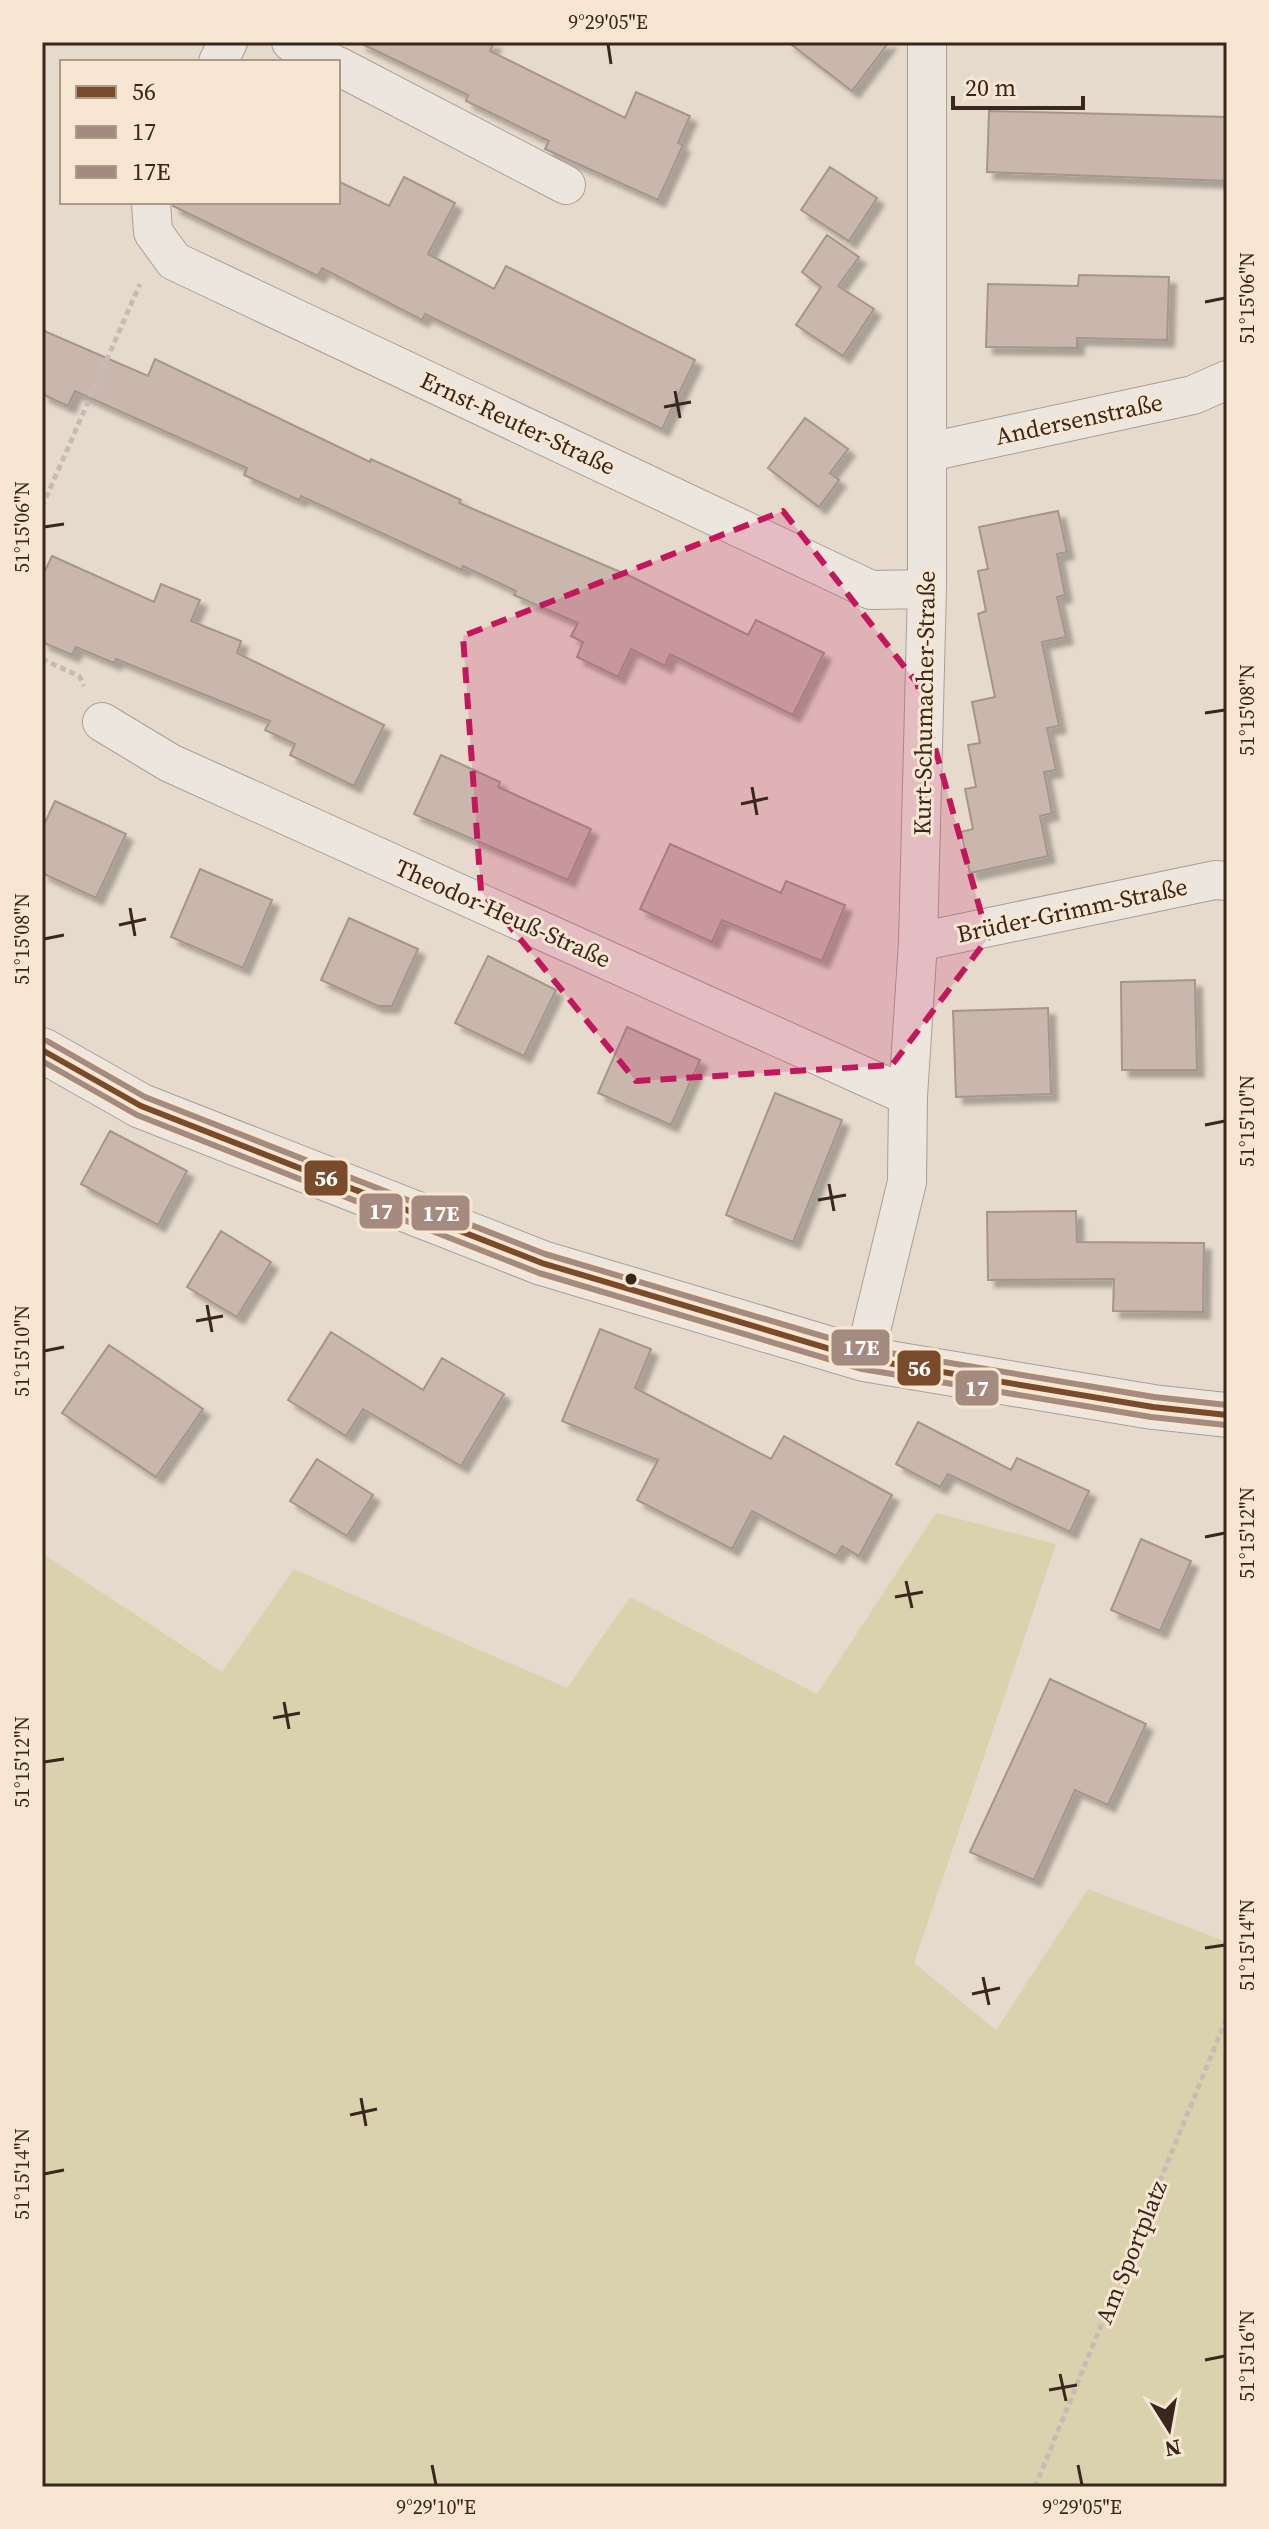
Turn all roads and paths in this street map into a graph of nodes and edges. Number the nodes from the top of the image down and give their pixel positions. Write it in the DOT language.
graph roads {
  1 [pos="228,42"];
  2 [pos="291,42"];
  3 [pos="927,42"];
  4 [pos="219,60"];
  5 [pos="326,60"];
  6 [pos="340,67"];
  7 [pos="566,185"];
  8 [pos="151,204"];
  9 [pos="174,261"];
  10 [pos="1227,380"];
  11 [pos="929,452"];
  12 [pos="42,507"];
  13 [pos="927,589"];
  14 [pos="102,722"];
  15 [pos="1227,881"];
  16 [pos="918,942"];
  17 [pos="42,1050"];
  18 [pos="908,1096"];
  19 [pos="864,1359"];
  20 [pos="1227,1415"];
  21 [pos="1227,2017"];
  22 [pos="1035,2487"];
  1 -- 4 [label="street"];
  2 -- 5 [label="street"];
  3 -- 11 [label="street, Kurt-Schumacher-Straße"];
  6 -- 7 [label="street"];
  8 -- 9 [label="street"];
  9 -- 12 [label="path"];
  9 -- 13 [label="street, Ernst-Reuter-Straße"];
  10 -- 11 [label="street, Andersenstraße"];
  11 -- 13 [label="street, Kurt-Schumacher-Straße"];
  13 -- 16 [label="street, Kurt-Schumacher-Straße"];
  14 -- 18 [label="street, Theodor-Heuß-Straße"];
  15 -- 16 [label="street, Brüder-Grimm-Straße"];
  16 -- 18 [label="street, Kurt-Schumacher-Straße"];
  17 -- 19 [label="street"];
  18 -- 19 [label="street, Kurt-Schumacher-Straße"];
  19 -- 20 [label="street"];
  21 -- 22 [label="path, Am Sportplatz"];
}
